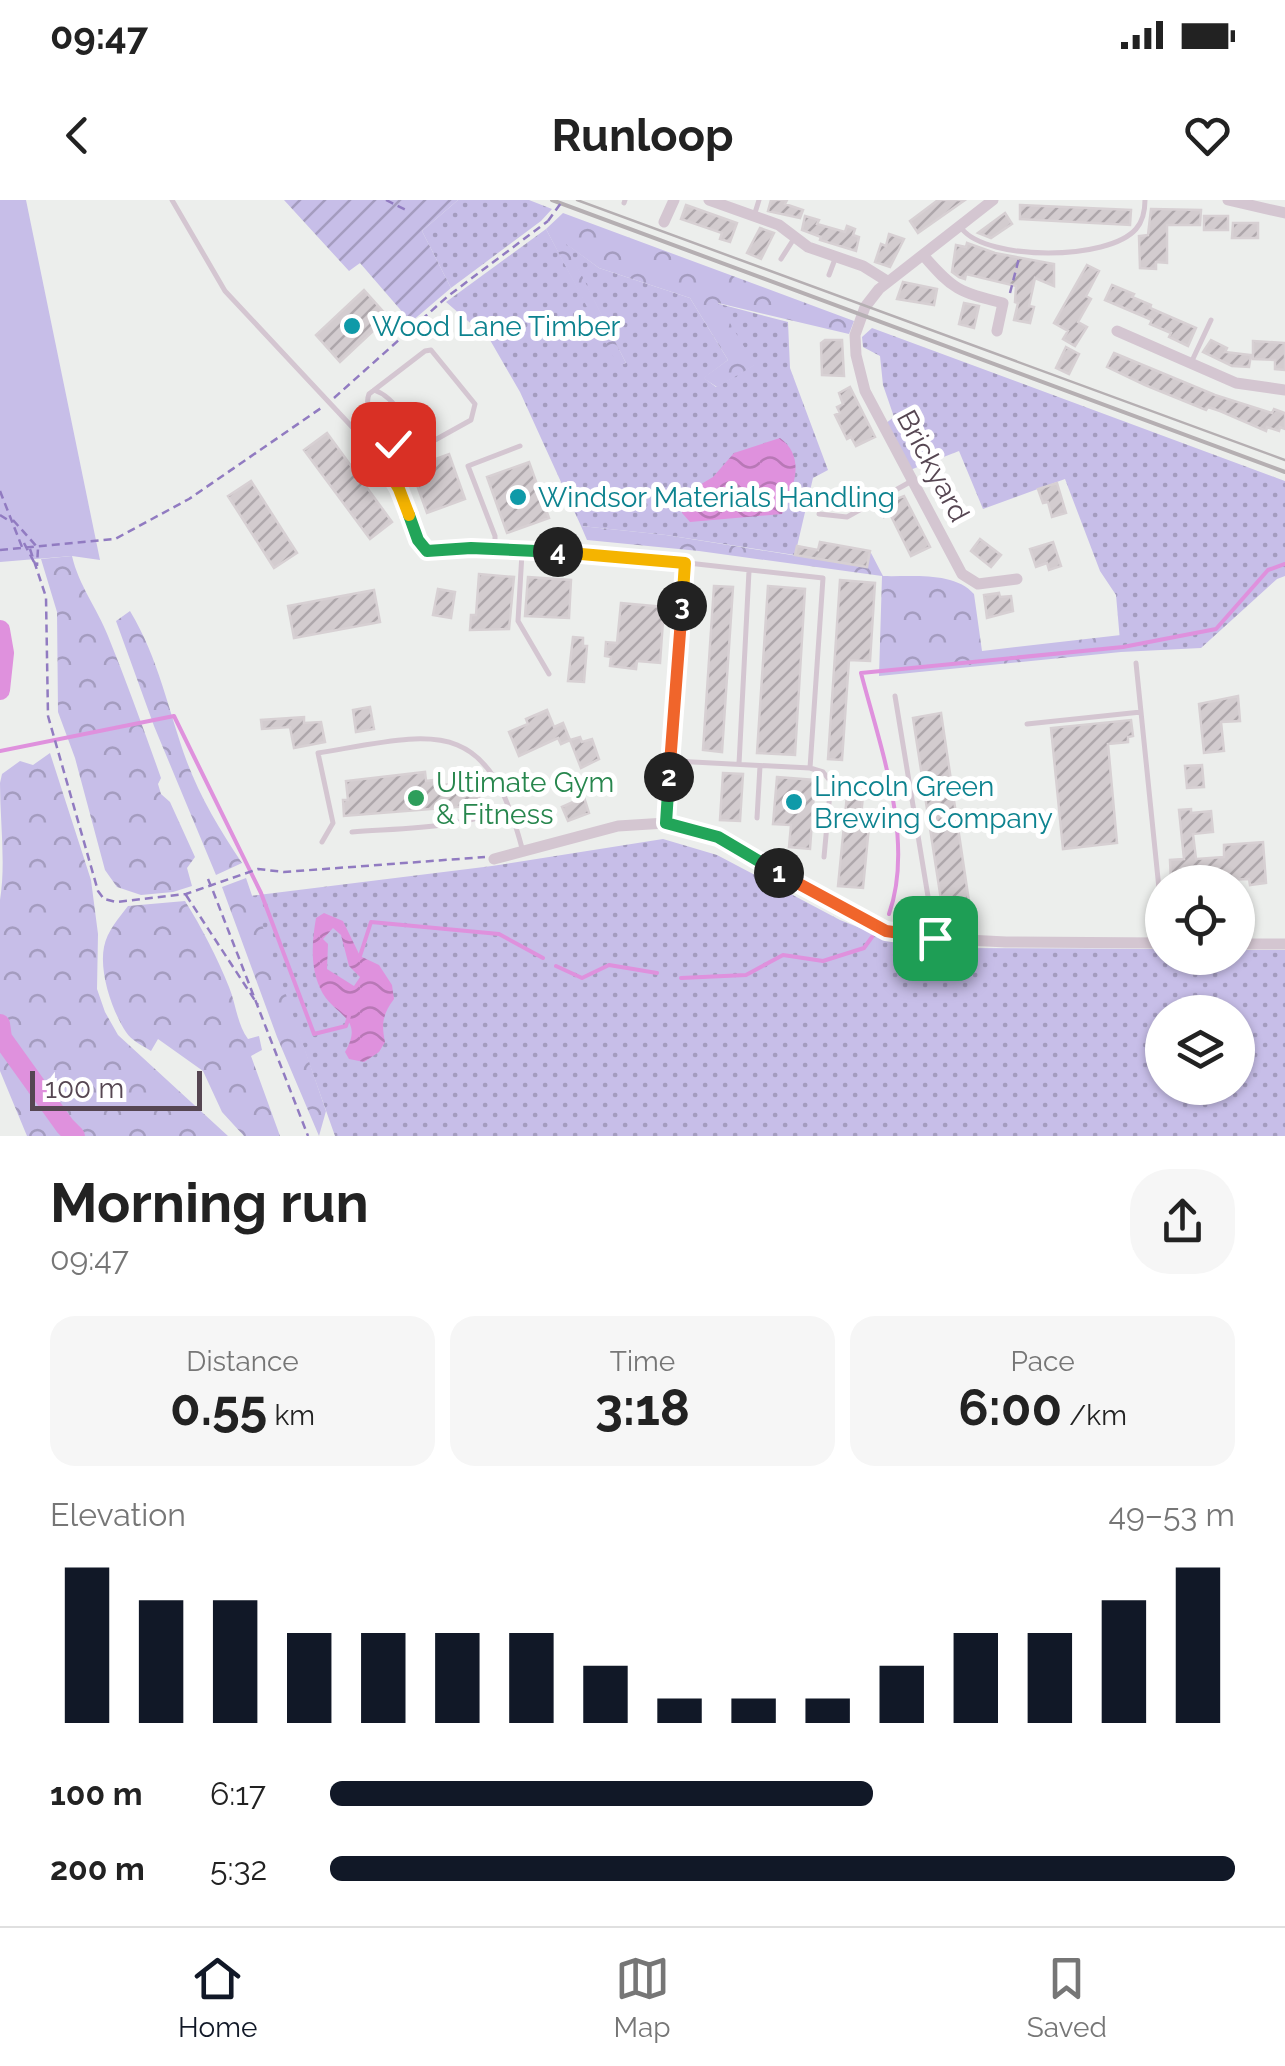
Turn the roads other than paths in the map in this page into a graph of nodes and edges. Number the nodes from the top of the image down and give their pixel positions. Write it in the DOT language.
graph roads {
  1 [pos="172,200"];
  2 [pos="709,200"];
  3 [pos="759,200"];
  4 [pos="993,200"];
  5 [pos="1145,200"];
  6 [pos="1228,200"];
  7 [pos="667,202"];
  8 [pos="1257,204"];
  9 [pos="1285,214"];
  10 [pos="754,216"];
  11 [pos="664,222"];
  12 [pos="960,226"];
  13 [pos="795,237"];
  14 [pos="923,256"];
  15 [pos="835,258"];
  16 [pos="781,259"];
  17 [pos="829,275"];
  18 [pos="887,282"];
  19 [pos="1211,320"];
  20 [pos="997,331"];
  21 [pos="1117,331"];
  22 [pos="1191,364"];
  23 [pos="374,390"];
  24 [pos="1285,390"];
  25 [pos="520,446"];
  26 [pos="371,447"];
  27 [pos="416,450"];
  28 [pos="381,458"];
  29 [pos="392,475"];
  30 [pos="912,481"];
  31 [pos="820,514"];
  32 [pos="495,549"];
  33 [pos="522,550"];
  34 [pos="685,563"];
  35 [pos="749,571"];
  36 [pos="1017,579"];
  37 [pos="1136,663"];
  38 [pos="548,674"];
  39 [pos="895,696"];
  40 [pos="1141,712"];
  41 [pos="1028,724"];
  42 [pos="670,760"];
  43 [pos="738,764"];
  44 [pos="760,765"];
  45 [pos="810,768"];
  46 [pos="508,806"];
  47 [pos="758,818"];
  48 [pos="666,823"];
  49 [pos="352,832"];
  50 [pos="322,842"];
  51 [pos="523,851"];
  52 [pos="824,857"];
  53 [pos="494,859"];
  54 [pos="1157,865"];
  55 [pos="935,938"];
  56 [pos="1145,943"];
  57 [pos="1255,944"];
  58 [pos="1285,944"];
  1 -- 26 [label="lane"];
  2 -- 10 [label="street"];
  3 -- 10 [label="lane"];
  4 -- 12 [label="street"];
  5 -- 12 [label="lane"];
  6 -- 8 [label="street"];
  7 -- 11 [label="street"];
  8 -- 9 [label="street"];
  10 -- 13 [label="street"];
  12 -- 14 [label="street"];
  13 -- 15 [label="street"];
  13 -- 16 [label="lane"];
  14 -- 18 [label="street"];
  14 -- 20 [label="street"];
  15 -- 17 [label="lane"];
  15 -- 18 [label="street"];
  18 -- 30 [label="street, Brickyard"];
  19 -- 22 [label="lane"];
  21 -- 22 [label="street"];
  22 -- 24 [label="street"];
  23 -- 27 [label="lane"];
  23 -- 27 [label="lane"];
  23 -- 28 [label="lane"];
  25 -- 32 [label="lane"];
  26 -- 28 [label="street"];
  27 -- 29 [label="lane"];
  28 -- 29 [label="street"];
  29 -- 32 [label="street"];
  30 -- 31 [label="lane"];
  30 -- 36 [label="street, Brickyard"];
  32 -- 33 [label="street"];
  33 -- 34 [label="street"];
  33 -- 38 [label="lane"];
  34 -- 35 [label="lane"];
  34 -- 42 [label="street"];
  35 -- 43 [label="lane"];
  35 -- 45 [label="lane"];
  37 -- 40 [label="lane"];
  39 -- 55 [label="lane"];
  40 -- 41 [label="lane"];
  40 -- 54 [label="lane"];
  42 -- 43 [label="lane"];
  42 -- 48 [label="street"];
  43 -- 44 [label="lane"];
  44 -- 45 [label="lane"];
  44 -- 47 [label="lane"];
  45 -- 52 [label="lane"];
  46 -- 49 [label="lane"];
  46 -- 50 [label="lane"];
  46 -- 51 [label="lane"];
  48 -- 51 [label="street"];
  48 -- 55 [label="street"];
  51 -- 53 [label="street"];
  55 -- 56 [label="street"];
  57 -- 58 [label="street"];
}
